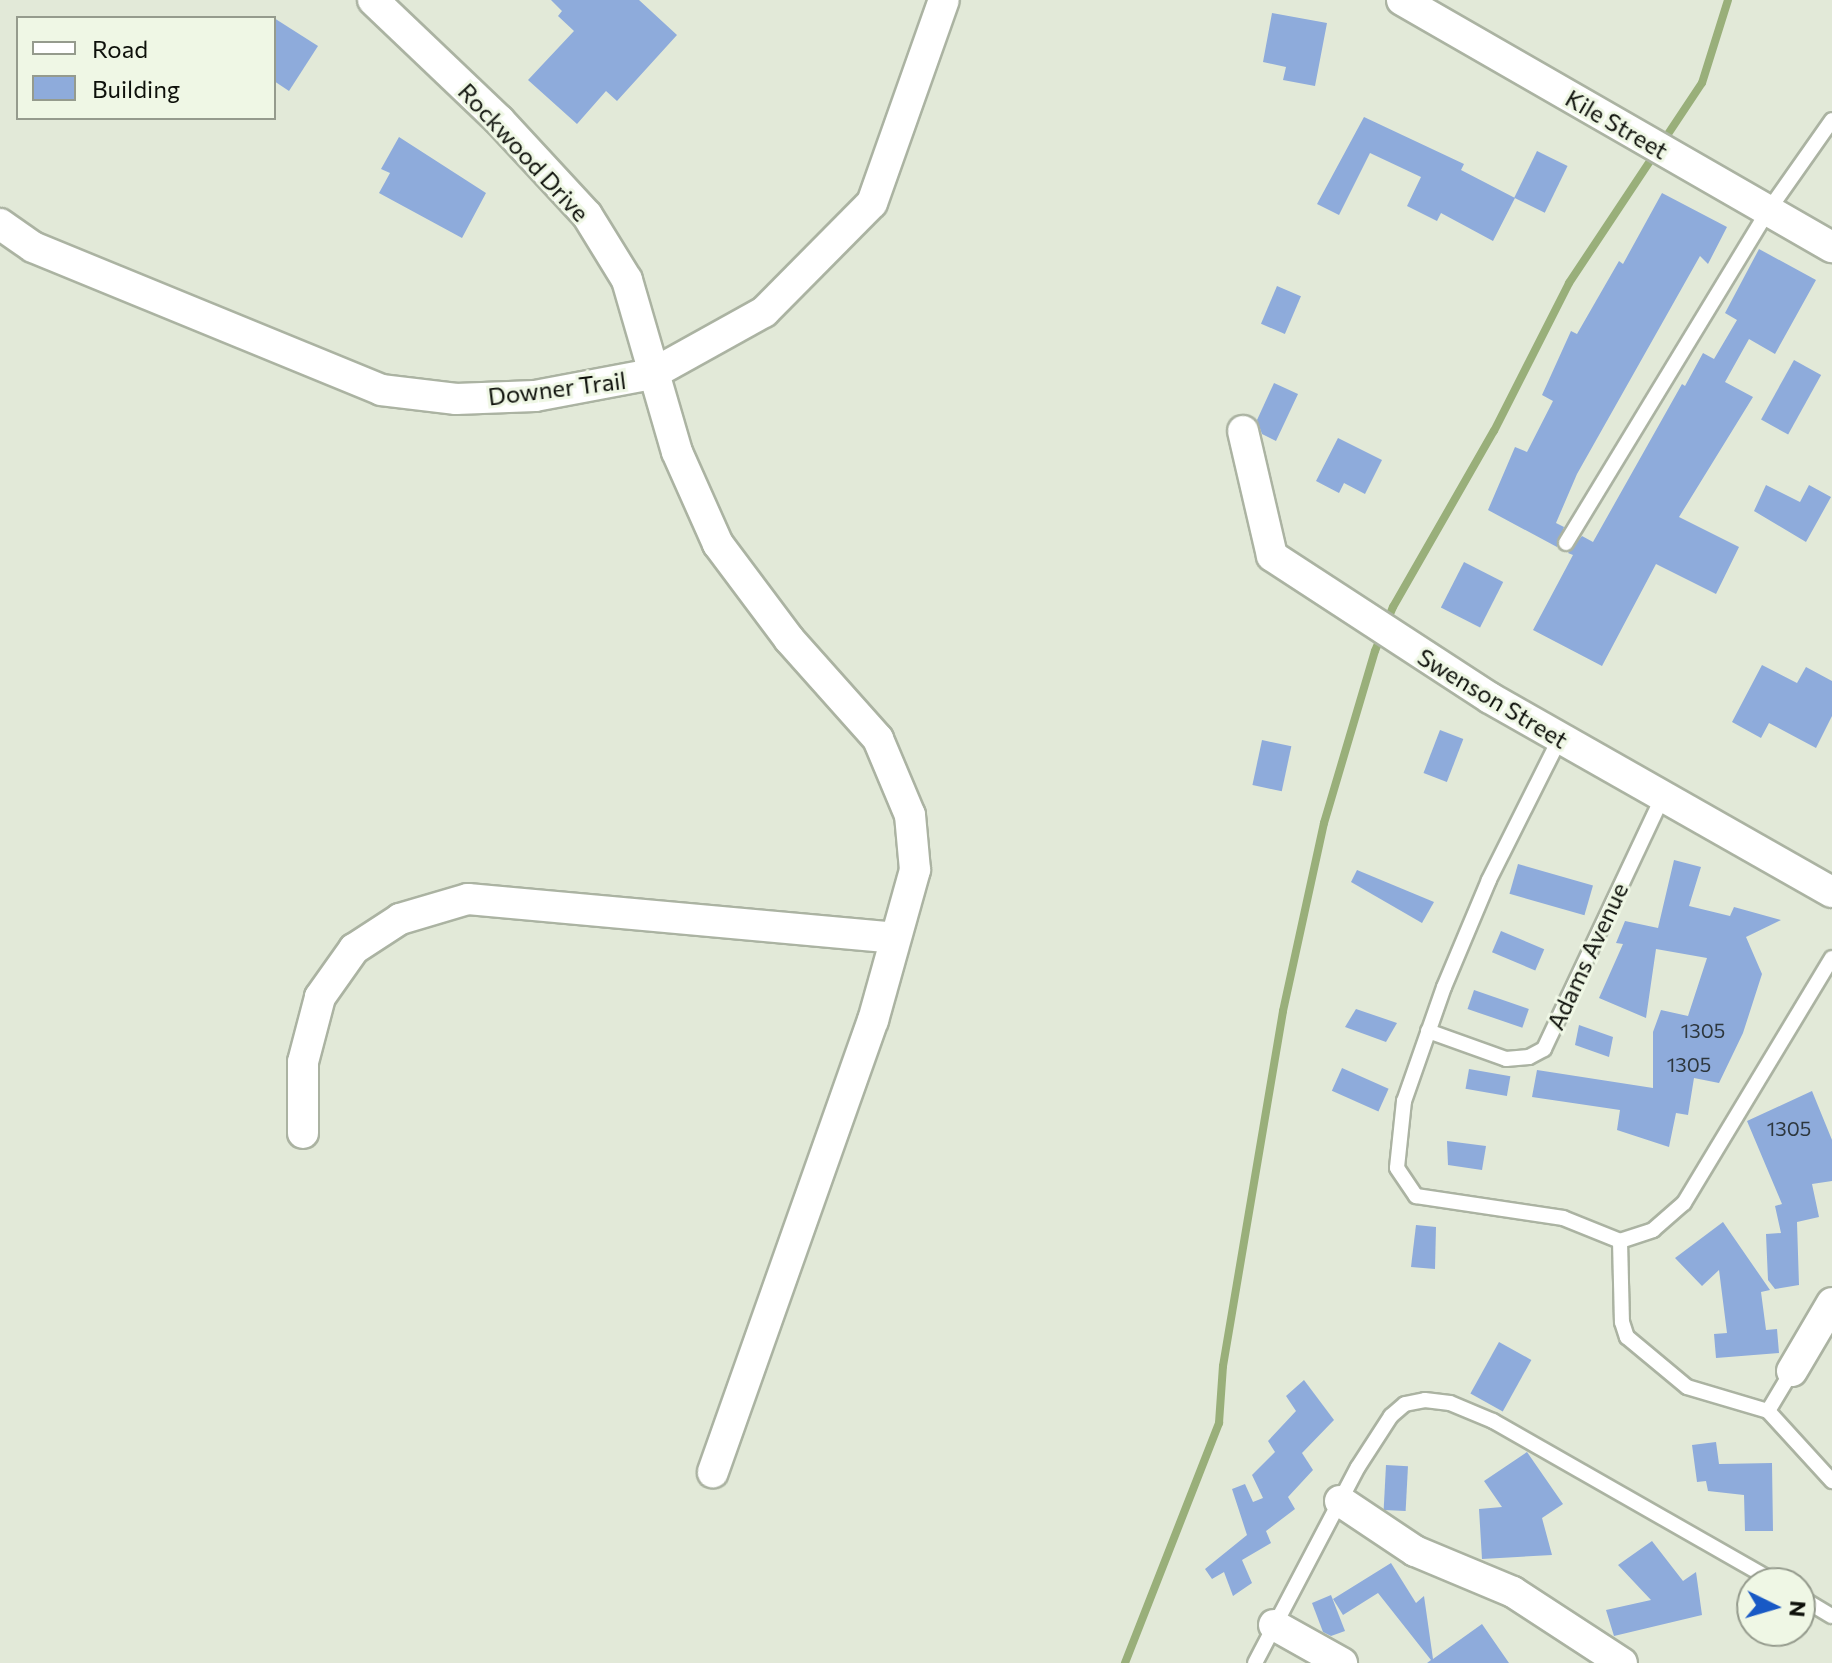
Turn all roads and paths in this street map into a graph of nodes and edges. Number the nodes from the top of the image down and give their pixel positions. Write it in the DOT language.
graph roads {
  1 [pos="373,0"];
  2 [pos="944,0"];
  3 [pos="1402,0"];
  4 [pos="1832,120"];
  5 [pos="1768,211"];
  6 [pos="0,224"];
  7 [pos="1832,247"];
  8 [pos="652,374"];
  9 [pos="1243,431"];
  10 [pos="1566,543"];
  11 [pos="1560,738"];
  12 [pos="1663,796"];
  13 [pos="1832,892"];
  14 [pos="894,938"];
  15 [pos="1832,958"];
  16 [pos="1428,1031"];
  17 [pos="303,1133"];
  18 [pos="1620,1241"];
  19 [pos="1832,1303"];
  20 [pos="1792,1371"];
  21 [pos="1768,1411"];
  22 [pos="713,1473"];
  23 [pos="1832,1481"];
  24 [pos="1340,1501"];
  25 [pos="1749,1567"];
  26 [pos="1274,1625"];
  27 [pos="1255,1663"];
  28 [pos="1342,1663"];
  29 [pos="1622,1663"];
  1 -- 8 [label="street, Rockwood Drive"];
  2 -- 8 [label="street, Downer Trail"];
  3 -- 5 [label="street, Kile Street"];
  4 -- 5 [label="lane"];
  5 -- 7 [label="street, Kile Street"];
  5 -- 10 [label="lane"];
  6 -- 8 [label="street, Downer Trail"];
  8 -- 14 [label="street, Rockwood Drive"];
  9 -- 11 [label="street, Swenson Street"];
  11 -- 12 [label="street, Swenson Street"];
  11 -- 16 [label="lane"];
  12 -- 13 [label="street, Swenson Street"];
  12 -- 16 [label="lane, Adams Avenue"];
  14 -- 17 [label="street"];
  14 -- 22 [label="street, Rockwood Drive"];
  15 -- 18 [label="lane"];
  16 -- 18 [label="lane"];
  18 -- 21 [label="lane"];
  19 -- 20 [label="street"];
  20 -- 21 [label="lane"];
  21 -- 23 [label="lane"];
  24 -- 25 [label="lane"];
  24 -- 26 [label="lane"];
  24 -- 29 [label="street"];
  26 -- 27 [label="lane"];
  26 -- 28 [label="street"];
}
